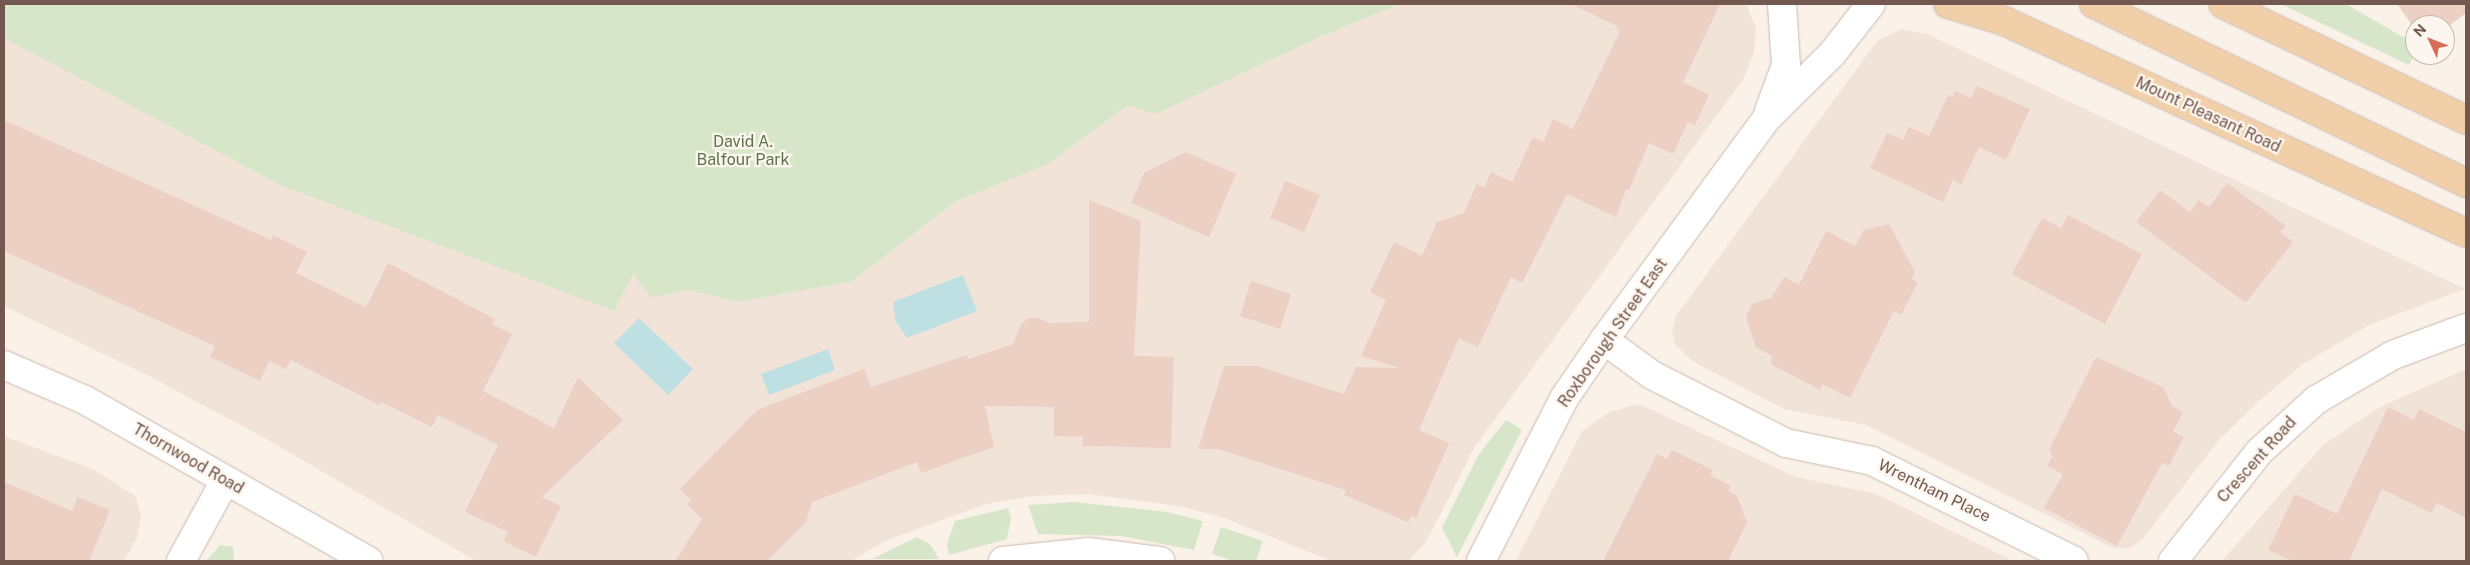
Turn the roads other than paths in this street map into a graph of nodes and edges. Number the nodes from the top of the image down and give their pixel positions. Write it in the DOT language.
graph roads {
  1 [pos="1782,4"];
  2 [pos="1871,4"];
  3 [pos="1948,4"];
  4 [pos="2094,4"];
  5 [pos="2223,4"];
  6 [pos="1767,118"];
  7 [pos="2466,120"];
  8 [pos="2466,183"];
  9 [pos="2466,234"];
  10 [pos="2466,328"];
  11 [pos="1604,340"];
  12 [pos="4,365"];
  13 [pos="225,480"];
  14 [pos="181,561"];
  15 [pos="368,561"];
  16 [pos="1003,561"];
  17 [pos="1160,561"];
  18 [pos="1480,561"];
  19 [pos="2074,561"];
  20 [pos="2173,561"];
  1 -- 6 [label="street, Roxborough Street East"];
  2 -- 6 [label="street, Roxborough Street East"];
  3 -- 9 [label="main road, Mount Pleasant Road"];
  4 -- 8 [label="main road"];
  5 -- 7 [label="main road"];
  6 -- 11 [label="street, Roxborough Street East"];
  10 -- 20 [label="street, Crescent Road"];
  11 -- 18 [label="street, Roxborough Street East"];
  11 -- 19 [label="street, Wrentham Place"];
  12 -- 13 [label="street, Thornwood Road"];
  13 -- 14 [label="street"];
  13 -- 15 [label="street, Thornwood Road"];
  16 -- 17 [label="street"];
}
